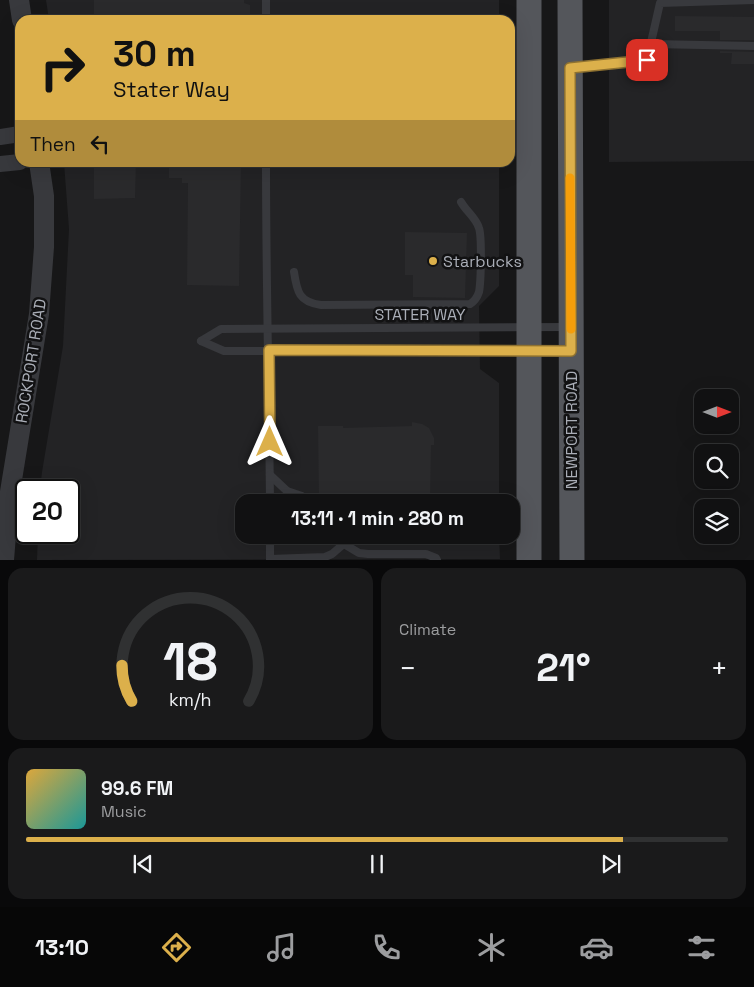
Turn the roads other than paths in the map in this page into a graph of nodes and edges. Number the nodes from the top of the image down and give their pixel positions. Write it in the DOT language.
graph roads {
  1 [pos="19,0"];
  2 [pos="266,0"];
  3 [pos="529,0"];
  4 [pos="570,0"];
  5 [pos="754,0"];
  6 [pos="705,1"];
  7 [pos="659,2"];
  8 [pos="21,15"];
  9 [pos="266,15"];
  10 [pos="650,44"];
  11 [pos="754,46"];
  12 [pos="570,68"];
  13 [pos="15,135"];
  14 [pos="0,137"];
  15 [pos="15,162"];
  16 [pos="0,164"];
  17 [pos="41,167"];
  18 [pos="266,167"];
  19 [pos="461,202"];
  20 [pos="294,272"];
  21 [pos="269,329"];
  22 [pos="529,339"];
  23 [pos="571,339"];
  24 [pos="269,350"];
  25 [pos="270,475"];
  26 [pos="287,491"];
  27 [pos="270,494"];
  28 [pos="289,494"];
  29 [pos="296,494"];
  30 [pos="270,544"];
  31 [pos="344,544"];
  32 [pos="346,544"];
  33 [pos="270,559"];
  34 [pos="4,560"];
  35 [pos="437,560"];
  36 [pos="529,560"];
  37 [pos="572,560"];
  1 -- 8 [label="street"];
  2 -- 9 [label="lane"];
  3 -- 22 [label="main road"];
  4 -- 12 [label="main road, NEWPORT ROAD"];
  5 -- 6 [label="lane"];
  6 -- 7 [label="lane"];
  7 -- 10 [label="lane"];
  10 -- 11 [label="lane"];
  10 -- 12 [label="lane"];
  12 -- 23 [label="main road, NEWPORT ROAD"];
  13 -- 14 [label="street"];
  15 -- 16 [label="street"];
  17 -- 34 [label="street, ROCKPORT ROAD"];
  18 -- 21 [label="lane"];
  19 -- 20 [label="lane"];
  21 -- 22 [label="lane, STATER WAY"];
  21 -- 24 [label="lane"];
  21 -- 24 [label="lane, STATER WAY"];
  22 -- 23 [label="lane, STATER WAY"];
  22 -- 23 [label="lane, STATER WAY"];
  22 -- 24 [label="lane, STATER WAY"];
  22 -- 36 [label="main road"];
  23 -- 37 [label="main road, NEWPORT ROAD"];
  24 -- 25 [label="lane"];
  25 -- 26 [label="lane"];
  25 -- 27 [label="lane"];
  26 -- 28 [label="lane"];
  26 -- 29 [label="lane"];
  30 -- 33 [label="lane"];
  31 -- 33 [label="lane"];
  32 -- 35 [label="lane"];
}
